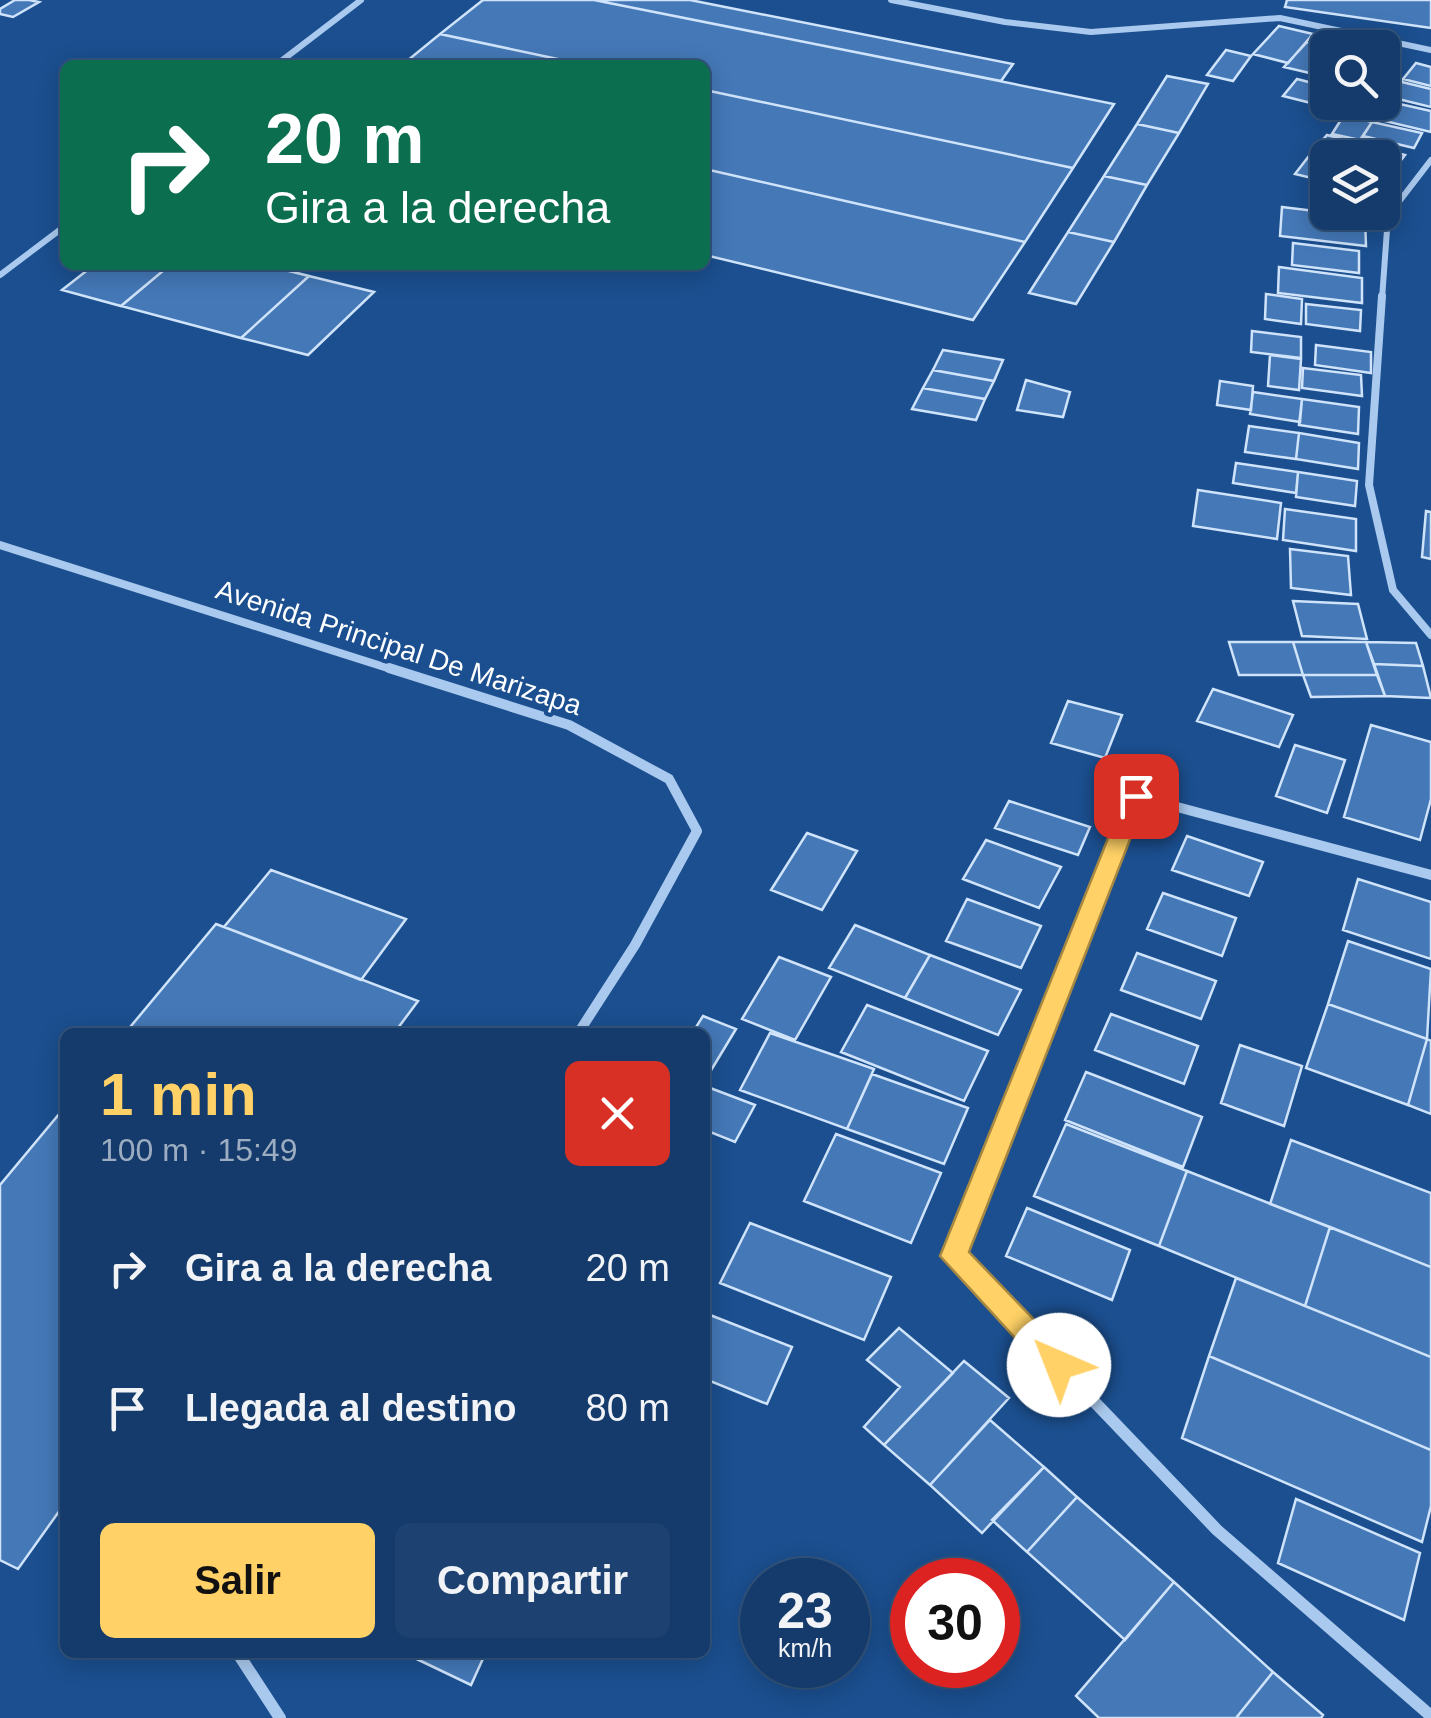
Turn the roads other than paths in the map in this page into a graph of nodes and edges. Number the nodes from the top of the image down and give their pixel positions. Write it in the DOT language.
graph roads {
  1 [pos="361,0"];
  2 [pos="891,0"];
  3 [pos="1431,50"];
  4 [pos="283,60"];
  5 [pos="1431,160"];
  6 [pos="60,230"];
  7 [pos="0,275"];
  8 [pos="0,546"];
  9 [pos="1431,635"];
  10 [pos="1431,875"];
  11 [pos="582,1028"];
  12 [pos="241,1658"];
  13 [pos="1431,1716"];
  14 [pos="280,1718"];
  1 -- 4 [label="street"];
  2 -- 3 [label="street"];
  5 -- 9 [label="street"];
  6 -- 7 [label="street"];
  8 -- 11 [label="street, Avenida Principal De Marizapa"];
  10 -- 13 [label="street"];
  12 -- 14 [label="street"];
}
